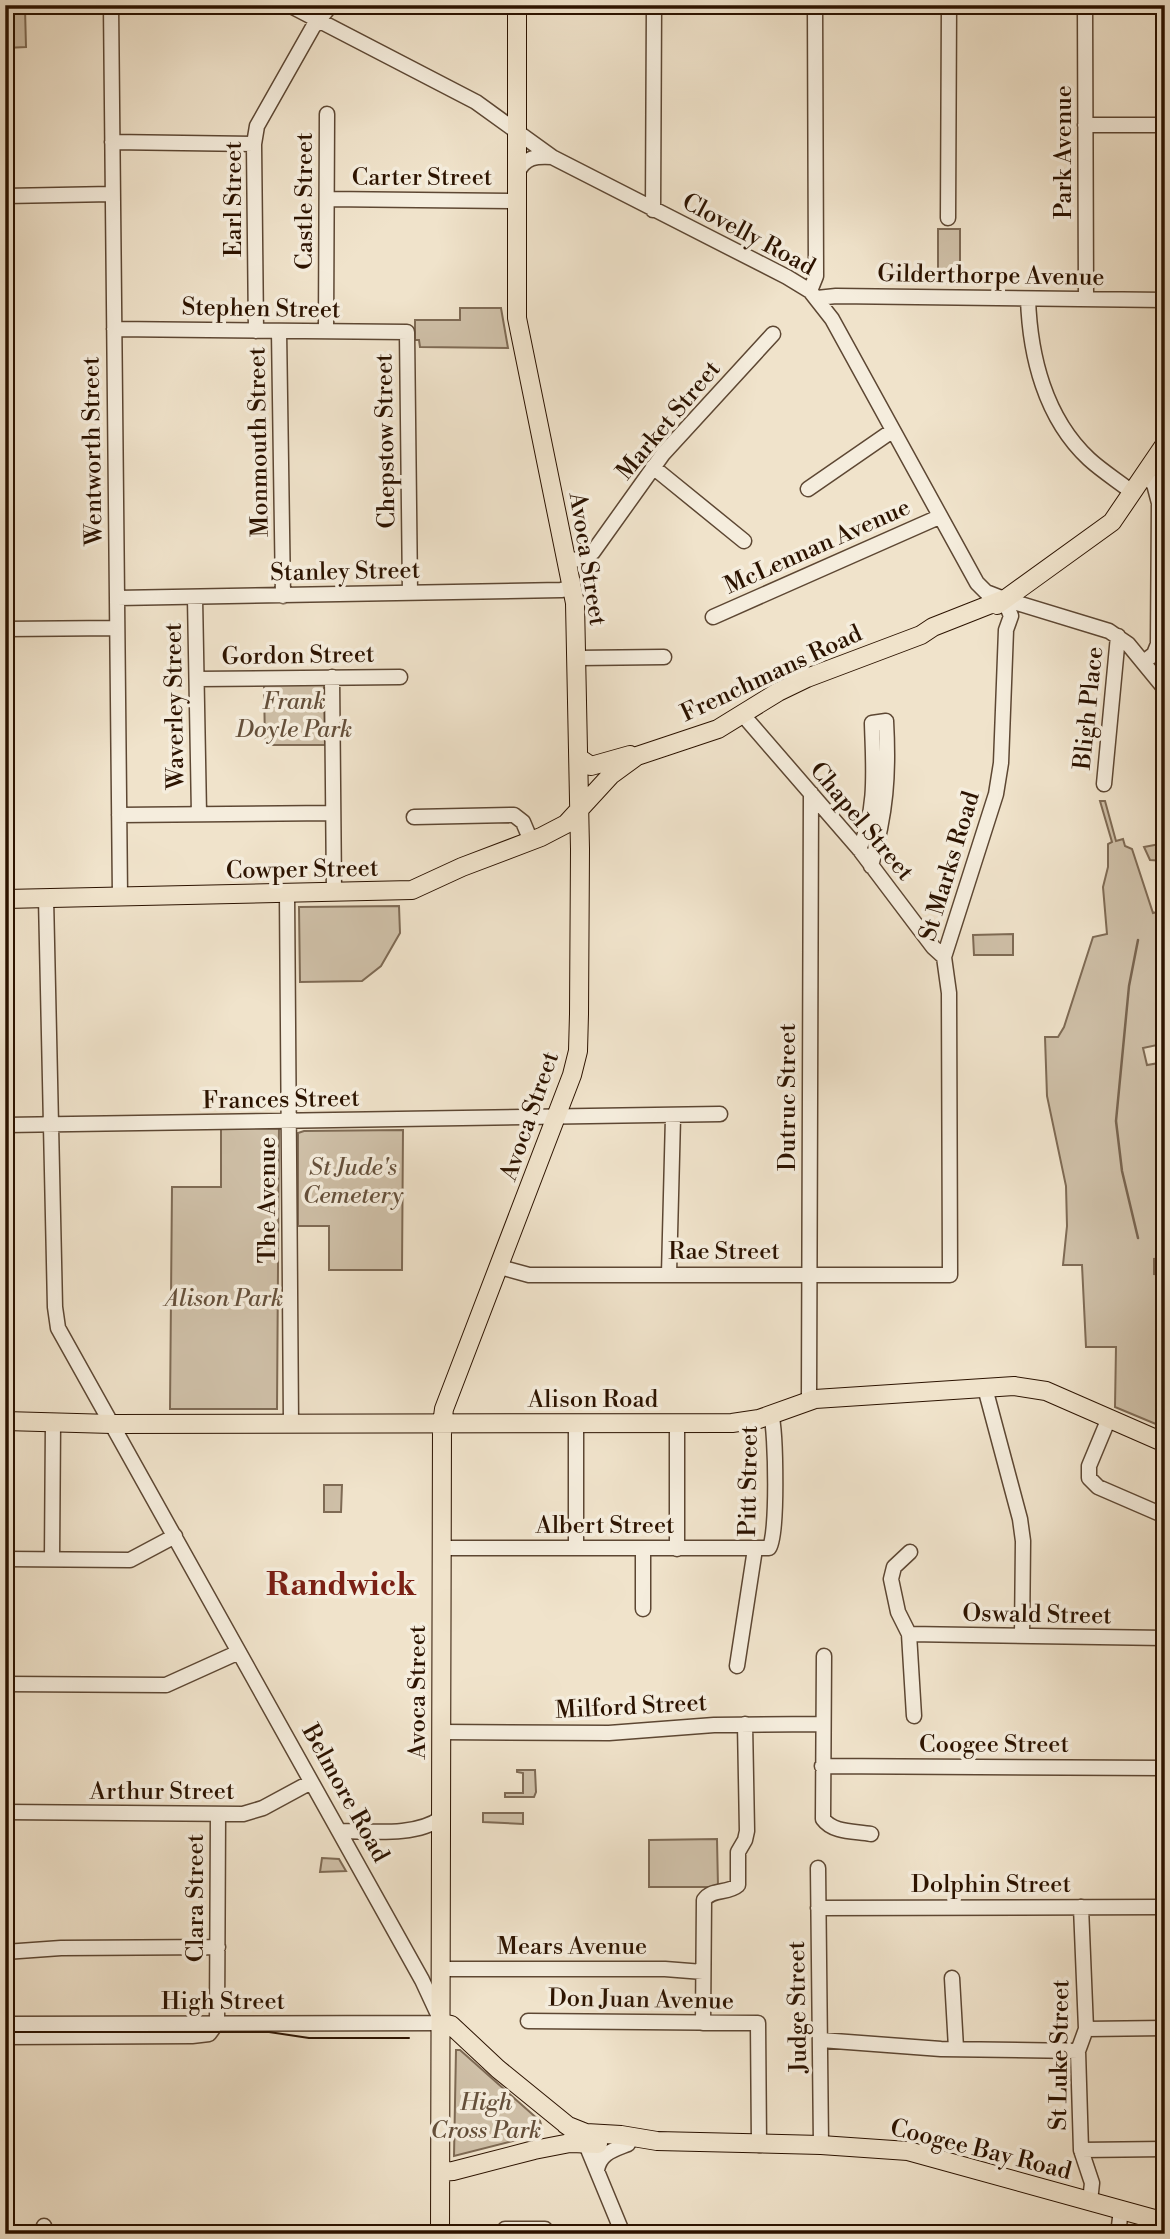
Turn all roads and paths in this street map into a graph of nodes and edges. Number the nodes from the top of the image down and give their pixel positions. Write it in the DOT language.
graph roads {
  1 [pos="111,5"];
  2 [pos="289,5"];
  3 [pos="331,5"];
  4 [pos="517,5"];
  5 [pos="654,5"];
  6 [pos="815,5"];
  7 [pos="949,5"];
  8 [pos="1085,5"];
  9 [pos="318,19"];
  10 [pos="327,114"];
  11 [pos="1085,125"];
  12 [pos="1165,125"];
  13 [pos="518,131"];
  14 [pos="112,142"];
  15 [pos="254,144"];
  16 [pos="552,157"];
  17 [pos="518,172"];
  18 [pos="112,194"];
  19 [pos="5,196"];
  20 [pos="327,199"];
  21 [pos="517,201"];
  22 [pos="653,209"];
  23 [pos="948,218"];
  24 [pos="813,295"];
  25 [pos="1028,299"];
  26 [pos="1086,299"];
  27 [pos="1165,300"];
  28 [pos="114,329"];
  29 [pos="256,331"];
  30 [pos="279,331"];
  31 [pos="326,331"];
  32 [pos="407,332"];
  33 [pos="773,334"];
  34 [pos="892,431"];
  35 [pos="1165,444"];
  36 [pos="653,467"];
  37 [pos="1144,475"];
  38 [pos="808,489"];
  39 [pos="1132,492"];
  40 [pos="939,517"];
  41 [pos="744,541"];
  42 [pos="568,562"];
  43 [pos="573,588"];
  44 [pos="410,593"];
  45 [pos="283,596"];
  46 [pos="117,598"];
  47 [pos="195,598"];
  48 [pos="1007,607"];
  49 [pos="713,617"];
  50 [pos="117,628"];
  51 [pos="5,629"];
  52 [pos="1118,636"];
  53 [pos="664,657"];
  54 [pos="577,658"];
  55 [pos="1144,662"];
  56 [pos="332,677"];
  57 [pos="400,677"];
  58 [pos="197,679"];
  59 [pos="1165,689"];
  60 [pos="743,715"];
  61 [pos="653,750"];
  62 [pos="579,758"];
  63 [pos="1104,784"];
  64 [pos="811,793"];
  65 [pos="579,810"];
  66 [pos="333,813"];
  67 [pos="199,814"];
  68 [pos="120,815"];
  69 [pos="414,817"];
  70 [pos="551,832"];
  71 [pos="531,841"];
  72 [pos="580,849"];
  73 [pos="859,849"];
  74 [pos="871,866"];
  75 [pos="334,892"];
  76 [pos="287,893"];
  77 [pos="120,897"];
  78 [pos="46,898"];
  79 [pos="5,899"];
  80 [pos="944,957"];
  81 [pos="720,1114"];
  82 [pos="557,1117"];
  83 [pos="673,1117"];
  84 [pos="289,1122"];
  85 [pos="51,1123"];
  86 [pos="5,1125"];
  87 [pos="500,1266"];
  88 [pos="669,1274"];
  89 [pos="809,1274"];
  90 [pos="950,1275"];
  91 [pos="985,1388"];
  92 [pos="809,1400"];
  93 [pos="772,1414"];
  94 [pos="1110,1418"];
  95 [pos="5,1420"];
  96 [pos="52,1422"];
  97 [pos="291,1423"];
  98 [pos="677,1423"];
  99 [pos="112,1424"];
  100 [pos="442,1424"];
  101 [pos="576,1424"];
  102 [pos="1165,1443"];
  103 [pos="1165,1516"];
  104 [pos="175,1536"];
  105 [pos="576,1547"];
  106 [pos="441,1548"];
  107 [pos="643,1548"];
  108 [pos="677,1549"];
  109 [pos="762,1549"];
  110 [pos="910,1552"];
  111 [pos="5,1559"];
  112 [pos="51,1559"];
  113 [pos="643,1609"];
  114 [pos="909,1634"];
  115 [pos="1021,1636"];
  116 [pos="1165,1638"];
  117 [pos="239,1652"];
  118 [pos="824,1656"];
  119 [pos="737,1666"];
  120 [pos="5,1684"];
  121 [pos="915,1716"];
  122 [pos="745,1724"];
  123 [pos="823,1724"];
  124 [pos="440,1732"];
  125 [pos="822,1766"];
  126 [pos="1165,1768"];
  127 [pos="311,1782"];
  128 [pos="5,1812"];
  129 [pos="218,1815"];
  130 [pos="441,1818"];
  131 [pos="339,1831"];
  132 [pos="871,1834"];
  133 [pos="818,1868"];
  134 [pos="1081,1907"];
  135 [pos="1165,1907"];
  136 [pos="818,1908"];
  137 [pos="218,1947"];
  138 [pos="5,1952"];
  139 [pos="411,1961"];
  140 [pos="440,1961"];
  141 [pos="703,1972"];
  142 [pos="952,1978"];
  143 [pos="528,2021"];
  144 [pos="218,2023"];
  145 [pos="442,2023"];
  146 [pos="703,2023"];
  147 [pos="5,2024"];
  148 [pos="1165,2028"];
  149 [pos="1086,2029"];
  150 [pos="5,2037"];
  151 [pos="821,2040"];
  152 [pos="948,2049"];
  153 [pos="1078,2051"];
  154 [pos="537,2103"];
  155 [pos="566,2125"];
  156 [pos="657,2141"];
  157 [pos="585,2142"];
  158 [pos="628,2144"];
  159 [pos="759,2145"];
  160 [pos="821,2146"];
  161 [pos="1165,2149"];
  162 [pos="534,2150"];
  163 [pos="1081,2150"];
  164 [pos="597,2171"];
  165 [pos="441,2172"];
  166 [pos="1090,2201"];
  167 [pos="1121,2210"];
  168 [pos="1165,2222"];
  169 [pos="545,2229"];
  170 [pos="440,2234"];
  171 [pos="505,2234"];
  172 [pos="623,2234"];
  173 [pos="1118,2234"];
  1 -- 14 [label="street, Wentworth Street"];
  2 -- 9 [label="street, Clovelly Road"];
  3 -- 9 [label="street, Earl Street"];
  4 -- 13 [label="main road, Avoca Street"];
  5 -- 22 [label="street"];
  6 -- 24 [label="street"];
  7 -- 23 [label="street"];
  8 -- 11 [label="street, Park Avenue"];
  9 -- 13 [label="street, Clovelly Road"];
  9 -- 15 [label="street, Earl Street"];
  10 -- 20 [label="street, Castle Street"];
  11 -- 12 [label="street"];
  11 -- 26 [label="street, Park Avenue"];
  13 -- 16 [label="street, Clovelly Road"];
  13 -- 17 [label="main road, Avoca Street"];
  14 -- 15 [label="street"];
  14 -- 18 [label="street, Wentworth Street"];
  15 -- 29 [label="street, Earl Street"];
  16 -- 17 [label="street"];
  16 -- 22 [label="street, Clovelly Road"];
  17 -- 21 [label="main road, Avoca Street"];
  18 -- 19 [label="street"];
  18 -- 28 [label="street, Wentworth Street"];
  20 -- 21 [label="street, Carter Street"];
  20 -- 31 [label="street, Castle Street"];
  21 -- 42 [label="main road, Avoca Street"];
  22 -- 24 [label="street, Clovelly Road"];
  24 -- 25 [label="street, Gilderthorpe Avenue"];
  24 -- 34 [label="street, Clovelly Road"];
  25 -- 26 [label="street, Gilderthorpe Avenue"];
  25 -- 39 [label="street"];
  26 -- 27 [label="street, Gilderthorpe Avenue"];
  28 -- 29 [label="street, Stephen Street"];
  28 -- 46 [label="street, Wentworth Street"];
  29 -- 30 [label="street, Stephen Street"];
  30 -- 31 [label="street, Stephen Street"];
  30 -- 45 [label="street, Monmouth Street"];
  31 -- 32 [label="street, Stephen Street"];
  32 -- 44 [label="street, Chepstow Street"];
  33 -- 36 [label="street, Market Street"];
  34 -- 38 [label="street"];
  34 -- 40 [label="street, Clovelly Road"];
  35 -- 37 [label="main road, Frenchmans Road"];
  36 -- 41 [label="street"];
  36 -- 42 [label="street, Market Street"];
  37 -- 39 [label="main road, Frenchmans Road"];
  37 -- 55 [label="street"];
  39 -- 48 [label="main road, Frenchmans Road"];
  40 -- 48 [label="street, Clovelly Road"];
  40 -- 49 [label="street, McLennan Avenue"];
  42 -- 43 [label="main road, Avoca Street"];
  43 -- 44 [label="street, Stanley Street"];
  43 -- 54 [label="main road, Avoca Street"];
  44 -- 45 [label="street, Stanley Street"];
  45 -- 47 [label="street, Stanley Street"];
  46 -- 47 [label="street, Stanley Street"];
  46 -- 50 [label="street, Wentworth Street"];
  47 -- 58 [label="street, Waverley Street"];
  48 -- 52 [label="street, Clovelly Road"];
  48 -- 60 [label="main road, Frenchmans Road"];
  48 -- 80 [label="street, St Marks Road"];
  50 -- 51 [label="street"];
  50 -- 68 [label="street, Wentworth Street"];
  52 -- 55 [label="street, Clovelly Road"];
  52 -- 63 [label="street, Bligh Place"];
  53 -- 54 [label="street"];
  54 -- 62 [label="main road, Avoca Street"];
  55 -- 59 [label="street, Clovelly Road"];
  56 -- 57 [label="street, Gordon Street"];
  56 -- 58 [label="street, Gordon Street"];
  56 -- 66 [label="street"];
  58 -- 67 [label="street, Waverley Street"];
  60 -- 61 [label="main road, Frenchmans Road"];
  60 -- 64 [label="street, Chapel Street"];
  61 -- 62 [label="main road"];
  61 -- 65 [label="main road, Frenchmans Road"];
  62 -- 65 [label="main road, Avoca Street"];
  64 -- 73 [label="street, Chapel Street"];
  64 -- 89 [label="street, Dutruc Street"];
  65 -- 70 [label="main road, Cowper Street"];
  65 -- 72 [label="main road, Avoca Street"];
  66 -- 67 [label="street"];
  66 -- 75 [label="street"];
  67 -- 68 [label="street"];
  68 -- 77 [label="street, Wentworth Street"];
  69 -- 71 [label="street"];
  70 -- 71 [label="main road, Cowper Street"];
  70 -- 72 [label="main road"];
  71 -- 75 [label="main road, Cowper Street"];
  72 -- 82 [label="main road, Avoca Street"];
  73 -- 74 [label="street, Chapel Street"];
  73 -- 74 [label="street"];
  74 -- 80 [label="street, Chapel Street"];
  75 -- 76 [label="main road, Cowper Street"];
  76 -- 77 [label="main road, Cowper Street"];
  76 -- 84 [label="street, The Avenue"];
  77 -- 78 [label="main road, Cowper Street"];
  78 -- 79 [label="main road, Cowper Street"];
  78 -- 85 [label="street, Belmore Road"];
  80 -- 90 [label="street, St Marks Road"];
  81 -- 83 [label="street, Frances Street"];
  82 -- 83 [label="street, Frances Street"];
  82 -- 84 [label="street, Frances Street"];
  82 -- 87 [label="main road, Avoca Street"];
  83 -- 88 [label="street"];
  84 -- 85 [label="street, Frances Street"];
  84 -- 97 [label="street, The Avenue"];
  85 -- 86 [label="street, Frances Street"];
  85 -- 99 [label="street, Belmore Road"];
  87 -- 88 [label="street, Rae Street"];
  87 -- 100 [label="main road, Avoca Street"];
  88 -- 89 [label="street, Rae Street"];
  89 -- 90 [label="street, Rae Street"];
  89 -- 92 [label="street, Dutruc Street"];
  91 -- 92 [label="main road, Alison Road"];
  91 -- 94 [label="main road, Alison Road"];
  91 -- 115 [label="street"];
  92 -- 93 [label="main road, Alison Road"];
  93 -- 98 [label="main road, Alison Road"];
  93 -- 109 [label="street, Pitt Street"];
  94 -- 102 [label="main road, Alison Road"];
  94 -- 103 [label="street"];
  95 -- 96 [label="main road, Alison Road"];
  96 -- 99 [label="main road, Alison Road"];
  96 -- 112 [label="street"];
  97 -- 99 [label="main road, Alison Road"];
  97 -- 100 [label="main road, Alison Road"];
  98 -- 101 [label="main road, Alison Road"];
  98 -- 108 [label="street"];
  99 -- 104 [label="street, Belmore Road"];
  100 -- 101 [label="main road, Alison Road"];
  100 -- 106 [label="main road, Avoca Street"];
  101 -- 105 [label="street"];
  104 -- 112 [label="street"];
  104 -- 117 [label="street, Belmore Road"];
  105 -- 106 [label="street, Albert Street"];
  105 -- 107 [label="street, Albert Street"];
  106 -- 124 [label="main road, Avoca Street"];
  107 -- 108 [label="street, Albert Street"];
  107 -- 113 [label="street"];
  108 -- 109 [label="street, Albert Street"];
  109 -- 119 [label="street, Pitt Street"];
  110 -- 114 [label="street"];
  111 -- 112 [label="street"];
  114 -- 115 [label="street, Oswald Street"];
  114 -- 121 [label="street"];
  115 -- 116 [label="street, Oswald Street"];
  117 -- 120 [label="street"];
  117 -- 127 [label="street, Belmore Road"];
  118 -- 123 [label="street"];
  122 -- 123 [label="street, Milford Street"];
  122 -- 124 [label="street, Milford Street"];
  122 -- 141 [label="street"];
  123 -- 125 [label="street"];
  124 -- 130 [label="main road, Avoca Street"];
  125 -- 126 [label="street, Coogee Street"];
  125 -- 132 [label="street"];
  127 -- 129 [label="street, Arthur Street"];
  127 -- 131 [label="street, Belmore Road"];
  128 -- 129 [label="street, Arthur Street"];
  129 -- 137 [label="street, Clara Street"];
  130 -- 131 [label="street"];
  130 -- 140 [label="main road, Avoca Street"];
  131 -- 139 [label="street, Belmore Road"];
  133 -- 136 [label="street, Judge Street"];
  134 -- 135 [label="street, Dolphin Street"];
  134 -- 136 [label="street, Dolphin Street"];
  134 -- 149 [label="street, St Luke Street"];
  136 -- 151 [label="street, Judge Street"];
  137 -- 138 [label="street"];
  137 -- 144 [label="street, Clara Street"];
  139 -- 140 [label="street, Mears Avenue"];
  139 -- 145 [label="street, Belmore Road"];
  140 -- 141 [label="street, Mears Avenue"];
  140 -- 145 [label="main road, Avoca Street"];
  141 -- 146 [label="street"];
  142 -- 152 [label="street"];
  143 -- 146 [label="street, Don Juan Avenue"];
  144 -- 145 [label="street, High Street"];
  144 -- 147 [label="street, High Street"];
  144 -- 150 [label="street, High Street"];
  145 -- 154 [label="main road"];
  145 -- 165 [label="main road, Avoca Street"];
  146 -- 159 [label="street, Don Juan Avenue"];
  148 -- 149 [label="street"];
  149 -- 153 [label="street, St Luke Street"];
  151 -- 152 [label="street"];
  151 -- 160 [label="street, Judge Street"];
  152 -- 153 [label="street"];
  153 -- 163 [label="street, St Luke Street"];
  154 -- 155 [label="main road"];
  154 -- 162 [label="main road"];
  155 -- 156 [label="main road, Coogee Bay Road"];
  155 -- 157 [label="main road"];
  156 -- 158 [label="main road, Coogee Bay Road"];
  156 -- 159 [label="main road, Coogee Bay Road"];
  157 -- 158 [label="main road, Coogee Bay Road"];
  157 -- 162 [label="main road, Coogee Bay Road"];
  157 -- 164 [label="street"];
  158 -- 164 [label="street"];
  159 -- 160 [label="main road, Coogee Bay Road"];
  160 -- 166 [label="main road, Coogee Bay Road"];
  161 -- 163 [label="street"];
  162 -- 165 [label="main road, Coogee Bay Road"];
  163 -- 166 [label="street, St Luke Street"];
  164 -- 172 [label="street"];
  165 -- 170 [label="main road, Avoca Street"];
  166 -- 167 [label="main road, Coogee Bay Road"];
  167 -- 168 [label="main road, Coogee Bay Road"];
  167 -- 173 [label="street"];
  169 -- 171 [label="street"];
}
